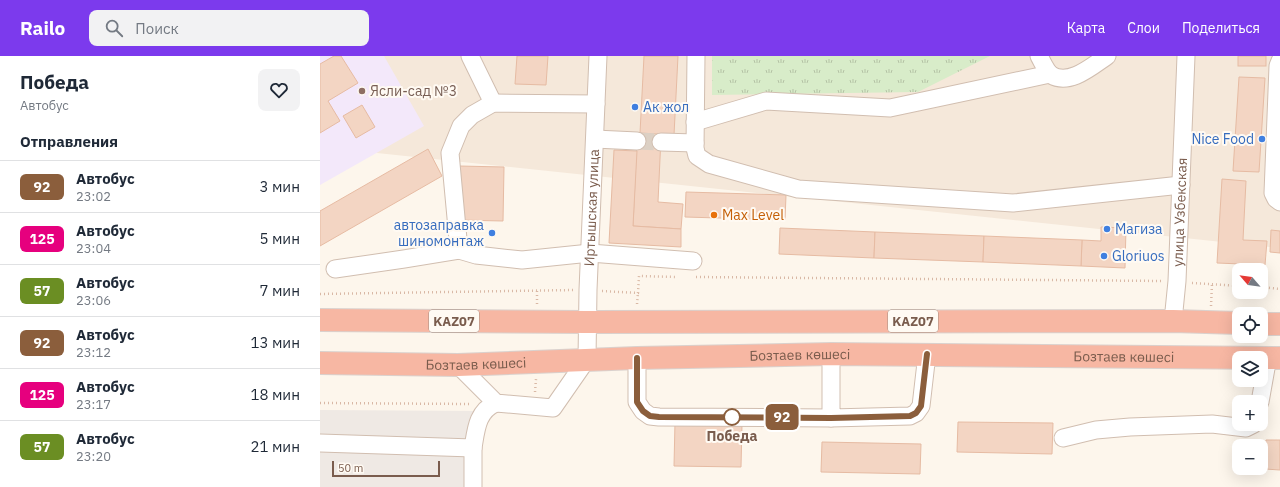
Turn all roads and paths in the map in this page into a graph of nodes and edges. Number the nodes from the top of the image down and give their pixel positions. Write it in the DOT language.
graph roads {
  1 [pos="470,56"];
  2 [pos="598,56"];
  3 [pos="696,56"];
  4 [pos="1039,56"];
  5 [pos="1107,56"];
  6 [pos="1186,56"];
  7 [pos="1280,61"];
  8 [pos="1050,74"];
  9 [pos="493,102"];
  10 [pos="596,104"];
  11 [pos="695,122"];
  12 [pos="595,140"];
  13 [pos="637,141"];
  14 [pos="661,142"];
  15 [pos="695,143"];
  16 [pos="1181,185"];
  17 [pos="1280,202"];
  18 [pos="459,250"];
  19 [pos="590,253"];
  20 [pos="335,269"];
  21 [pos="694,269"];
  22 [pos="679,277"];
  23 [pos="1177,281"];
  24 [pos="1232,285"];
  25 [pos="1268,288"];
  26 [pos="1280,289"];
  27 [pos="588,290"];
  28 [pos="320,294"];
  29 [pos="320,320"];
  30 [pos="1173,321"];
  31 [pos="588,322"];
  32 [pos="1232,323"];
  33 [pos="1268,324"];
  34 [pos="1280,324"];
  35 [pos="831,354"];
  36 [pos="927,354"];
  37 [pos="637,358"];
  38 [pos="1274,358"];
  39 [pos="587,359"];
  40 [pos="537,362"];
  41 [pos="320,363"];
  42 [pos="458,365"];
  43 [pos="1262,395"];
  44 [pos="320,403"];
  45 [pos="492,405"];
  46 [pos="535,406"];
  47 [pos="831,418"];
  48 [pos="1232,426"];
  49 [pos="1063,438"];
  50 [pos="320,444"];
  51 [pos="473,448"];
  52 [pos="473,487"];
  1 -- 9 [label="street"];
  2 -- 10 [label="street, Иртышская улица"];
  3 -- 11 [label="street"];
  4 -- 8 [label="street"];
  5 -- 8 [label="street"];
  6 -- 16 [label="street, улица Узбекская"];
  7 -- 17 [label="street"];
  8 -- 11 [label="street"];
  9 -- 10 [label="street"];
  9 -- 18 [label="street"];
  10 -- 12 [label="street, Иртышская улица"];
  11 -- 15 [label="street"];
  12 -- 13 [label="street"];
  12 -- 19 [label="street, Иртышская улица"];
  14 -- 15 [label="street"];
  15 -- 16 [label="street"];
  16 -- 23 [label="street, улица Узбекская"];
  18 -- 19 [label="street"];
  18 -- 20 [label="street"];
  19 -- 21 [label="street"];
  19 -- 27 [label="street, Иртышская улица"];
  21 -- 23 [label="path"];
  22 -- 27 [label="path"];
  23 -- 24 [label="path"];
  23 -- 30 [label="street, улица Узбекская"];
  25 -- 26 [label="path"];
  27 -- 28 [label="path"];
  27 -- 31 [label="street, Иртышская улица"];
  29 -- 31 [label="highway, KAZ07"];
  30 -- 31 [label="highway, KAZ07"];
  30 -- 32 [label="highway, KAZ07"];
  31 -- 39 [label="street, Иртышская улица"];
  33 -- 34 [label="highway"];
  35 -- 36 [label="highway, Бозтаев көшесі"];
  35 -- 37 [label="highway, Бозтаев көшесі"];
  35 -- 47 [label="street"];
  36 -- 38 [label="highway, Бозтаев көшесі"];
  36 -- 47 [label="street"];
  37 -- 39 [label="highway, Бозтаев көшесі"];
  37 -- 47 [label="street"];
  38 -- 43 [label="street"];
  39 -- 40 [label="highway, Бозтаев көшесі"];
  39 -- 46 [label="street"];
  40 -- 42 [label="highway, Бозтаев көшесі"];
  40 -- 46 [label="path"];
  41 -- 42 [label="highway, Бозтаев көшесі"];
  42 -- 45 [label="street"];
  44 -- 45 [label="path"];
  45 -- 46 [label="street"];
  45 -- 51 [label="street"];
  48 -- 49 [label="street"];
  50 -- 51 [label="street"];
  51 -- 52 [label="street"];
}
